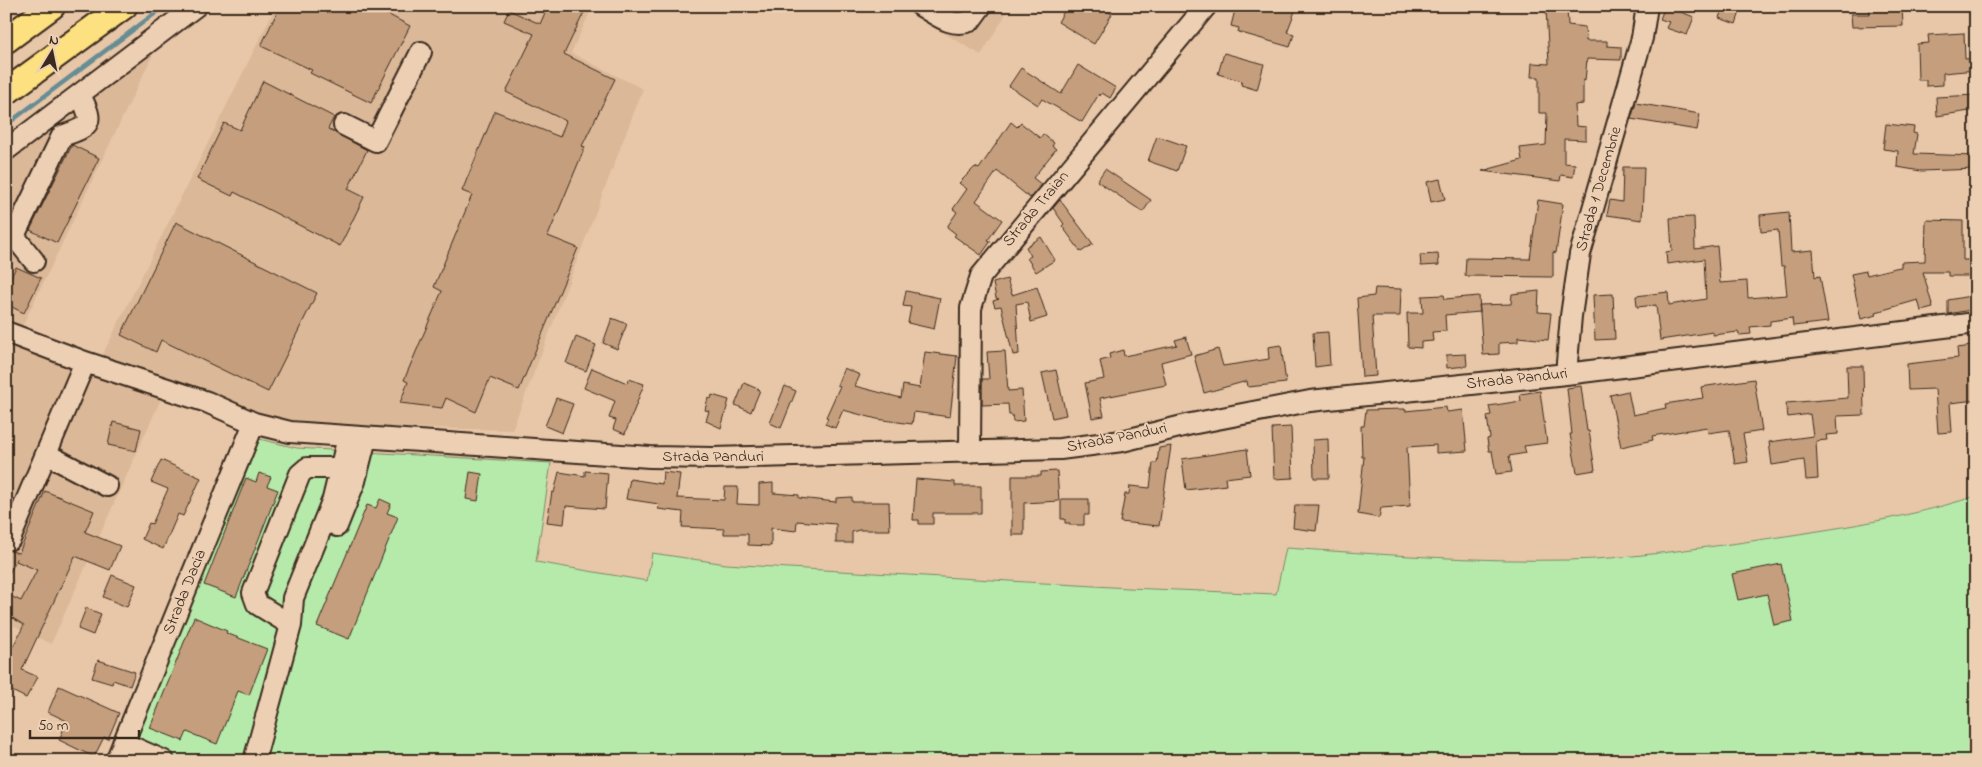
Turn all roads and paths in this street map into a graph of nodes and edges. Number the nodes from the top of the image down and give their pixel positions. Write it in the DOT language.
graph roads {
  1 [pos="52,6"];
  2 [pos="124,6"];
  3 [pos="196,6"];
  4 [pos="921,6"];
  5 [pos="981,6"];
  6 [pos="1206,6"];
  7 [pos="1647,6"];
  8 [pos="6,40"];
  9 [pos="421,52"];
  10 [pos="6,92"];
  11 [pos="80,95"];
  12 [pos="344,125"];
  13 [pos="6,150"];
  14 [pos="34,260"];
  15 [pos="1976,323"];
  16 [pos="6,332"];
  17 [pos="85,362"];
  18 [pos="1566,374"];
  19 [pos="254,423"];
  20 [pos="357,438"];
  21 [pos="970,452"];
  22 [pos="46,454"];
  23 [pos="342,468"];
  24 [pos="107,486"];
  25 [pos="6,538"];
  26 [pos="291,625"];
  27 [pos="119,752"];
  28 [pos="164,761"];
  29 [pos="254,761"];
  1 -- 8 [label="main road"];
  2 -- 10 [label="main road"];
  3 -- 11 [label="street"];
  4 -- 5 [label="street"];
  6 -- 21 [label="street, Strada Traian"];
  7 -- 18 [label="street, Strada 1 Decembrie"];
  9 -- 12 [label="street"];
  11 -- 13 [label="street"];
  11 -- 14 [label="street"];
  15 -- 18 [label="street, Strada Panduri"];
  16 -- 17 [label="street, Strada Panduri"];
  17 -- 19 [label="street, Strada Panduri"];
  17 -- 22 [label="street"];
  18 -- 21 [label="street, Strada Panduri"];
  19 -- 20 [label="street, Strada Panduri"];
  19 -- 27 [label="street, Strada Dacia"];
  20 -- 21 [label="street, Strada Panduri"];
  20 -- 23 [label="street"];
  20 -- 26 [label="street"];
  22 -- 24 [label="street"];
  22 -- 25 [label="street"];
  23 -- 26 [label="street"];
  23 -- 26 [label="street"];
  26 -- 29 [label="street"];
  27 -- 28 [label="street"];
}
